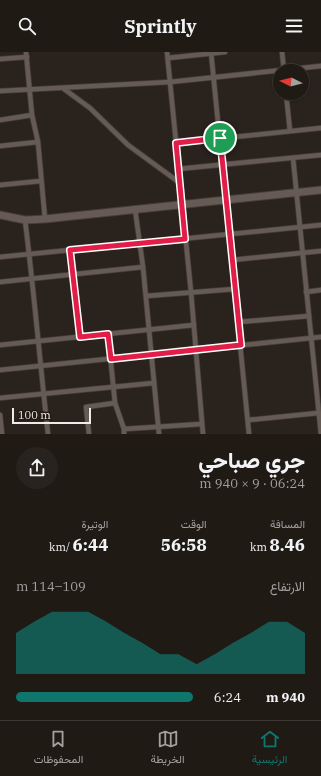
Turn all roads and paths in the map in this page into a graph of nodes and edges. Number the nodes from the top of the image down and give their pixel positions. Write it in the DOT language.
graph roads {
  1 [pos="167,52"];
  2 [pos="225,52"];
  3 [pos="282,52"];
  4 [pos="212,53"];
  5 [pos="27,54"];
  6 [pos="168,58"];
  7 [pos="0,59"];
  8 [pos="283,64"];
  9 [pos="321,66"];
  10 [pos="309,67"];
  11 [pos="273,71"];
  12 [pos="214,77"];
  13 [pos="170,82"];
  14 [pos="64,89"];
  15 [pos="30,90"];
  16 [pos="0,91"];
  17 [pos="287,100"];
  18 [pos="32,115"];
  19 [pos="0,120"];
  20 [pos="321,128"];
  21 [pos="290,131"];
  22 [pos="220,138"];
  23 [pos="38,142"];
  24 [pos="176,143"];
  25 [pos="0,146"];
  26 [pos="321,155"];
  27 [pos="293,158"];
  28 [pos="223,164"];
  29 [pos="178,169"];
  30 [pos="41,181"];
  31 [pos="180,183"];
  32 [pos="0,185"];
  33 [pos="321,190"];
  34 [pos="296,192"];
  35 [pos="226,200"];
  36 [pos="182,204"];
  37 [pos="136,209"];
  38 [pos="0,216"];
  39 [pos="45,219"];
  40 [pos="25,220"];
  41 [pos="321,225"];
  42 [pos="300,227"];
  43 [pos="230,234"];
  44 [pos="185,239"];
  45 [pos="140,243"];
  46 [pos="70,250"];
  47 [pos="321,251"];
  48 [pos="302,252"];
  49 [pos="30,254"];
  50 [pos="0,257"];
  51 [pos="232,260"];
  52 [pos="143,267"];
  53 [pos="73,274"];
  54 [pos="33,278"];
  55 [pos="0,282"];
  56 [pos="236,289"];
  57 [pos="321,290"];
  58 [pos="191,292"];
  59 [pos="306,292"];
  60 [pos="146,296"];
  61 [pos="309,316"];
  62 [pos="239,322"];
  63 [pos="194,325"];
  64 [pos="149,330"];
  65 [pos="108,334"];
  66 [pos="80,337"];
  67 [pos="321,337"];
  68 [pos="311,338"];
  69 [pos="38,341"];
  70 [pos="0,345"];
  71 [pos="241,345"];
  72 [pos="196,350"];
  73 [pos="152,355"];
  74 [pos="111,359"];
  75 [pos="41,366"];
  76 [pos="0,370"];
  77 [pos="154,383"];
  78 [pos="113,387"];
  79 [pos="44,393"];
  80 [pos="0,398"];
  81 [pos="115,403"];
  82 [pos="318,413"];
  83 [pos="0,415"];
  84 [pos="248,420"];
  85 [pos="202,424"];
  86 [pos="159,427"];
  87 [pos="124,432"];
  88 [pos="2,434"];
  89 [pos="48,434"];
  90 [pos="89,434"];
  91 [pos="159,434"];
  92 [pos="203,434"];
  93 [pos="250,434"];
  94 [pos="320,434"];
  1 -- 6 [label="street"];
  2 -- 4 [label="street"];
  3 -- 8 [label="street"];
  4 -- 6 [label="street"];
  4 -- 12 [label="street"];
  5 -- 7 [label="street"];
  5 -- 15 [label="street"];
  6 -- 13 [label="street"];
  9 -- 10 [label="street"];
  11 -- 12 [label="street"];
  12 -- 13 [label="street"];
  12 -- 22 [label="street"];
  13 -- 14 [label="street"];
  13 -- 24 [label="street"];
  14 -- 15 [label="street"];
  14 -- 31 [label="street"];
  15 -- 16 [label="street"];
  15 -- 18 [label="street"];
  17 -- 21 [label="street"];
  18 -- 19 [label="street"];
  18 -- 23 [label="street"];
  20 -- 21 [label="street"];
  21 -- 22 [label="street"];
  22 -- 24 [label="street"];
  22 -- 28 [label="street"];
  23 -- 25 [label="street"];
  23 -- 30 [label="street"];
  24 -- 29 [label="street"];
  26 -- 27 [label="street"];
  27 -- 28 [label="street"];
  27 -- 34 [label="street"];
  28 -- 29 [label="street"];
  28 -- 35 [label="street"];
  29 -- 31 [label="street"];
  30 -- 32 [label="street"];
  30 -- 39 [label="street"];
  31 -- 36 [label="street"];
  33 -- 34 [label="main road"];
  34 -- 35 [label="main road"];
  34 -- 42 [label="street"];
  35 -- 36 [label="main road"];
  35 -- 43 [label="street"];
  36 -- 37 [label="main road"];
  36 -- 44 [label="street"];
  37 -- 39 [label="main road"];
  37 -- 45 [label="street"];
  38 -- 40 [label="main road"];
  39 -- 40 [label="main road"];
  40 -- 49 [label="street"];
  41 -- 42 [label="street"];
  42 -- 43 [label="street"];
  42 -- 48 [label="street"];
  43 -- 44 [label="street"];
  43 -- 51 [label="street"];
  44 -- 45 [label="street"];
  44 -- 58 [label="street"];
  45 -- 46 [label="street"];
  45 -- 52 [label="street"];
  46 -- 49 [label="street"];
  46 -- 53 [label="street"];
  47 -- 48 [label="street"];
  48 -- 51 [label="street"];
  48 -- 59 [label="street"];
  49 -- 50 [label="street"];
  49 -- 54 [label="street"];
  51 -- 56 [label="street"];
  52 -- 53 [label="street"];
  52 -- 60 [label="street"];
  53 -- 54 [label="street"];
  53 -- 66 [label="street"];
  54 -- 55 [label="street"];
  54 -- 69 [label="street"];
  56 -- 58 [label="street"];
  56 -- 62 [label="street"];
  57 -- 59 [label="street"];
  58 -- 60 [label="street"];
  58 -- 63 [label="street"];
  59 -- 61 [label="street"];
  60 -- 64 [label="street"];
  61 -- 62 [label="street"];
  61 -- 68 [label="street"];
  62 -- 71 [label="street"];
  63 -- 64 [label="street"];
  63 -- 72 [label="street"];
  64 -- 65 [label="street"];
  64 -- 73 [label="street"];
  65 -- 66 [label="street"];
  65 -- 74 [label="street"];
  66 -- 69 [label="street"];
  67 -- 68 [label="street"];
  68 -- 71 [label="street"];
  68 -- 82 [label="street"];
  69 -- 70 [label="street"];
  69 -- 75 [label="street"];
  71 -- 72 [label="street"];
  71 -- 84 [label="street"];
  72 -- 73 [label="street"];
  72 -- 85 [label="street"];
  73 -- 74 [label="street"];
  73 -- 77 [label="street"];
  74 -- 75 [label="street"];
  74 -- 78 [label="street"];
  75 -- 76 [label="street"];
  75 -- 79 [label="street"];
  77 -- 78 [label="street"];
  77 -- 86 [label="street"];
  78 -- 79 [label="street"];
  78 -- 81 [label="street"];
  79 -- 80 [label="street"];
  79 -- 89 [label="street"];
  81 -- 87 [label="street"];
  81 -- 90 [label="street"];
  82 -- 84 [label="street"];
  82 -- 94 [label="street"];
  83 -- 88 [label="street"];
  84 -- 93 [label="street"];
  85 -- 86 [label="street"];
  85 -- 92 [label="street"];
  86 -- 87 [label="street"];
  86 -- 91 [label="street"];
}
